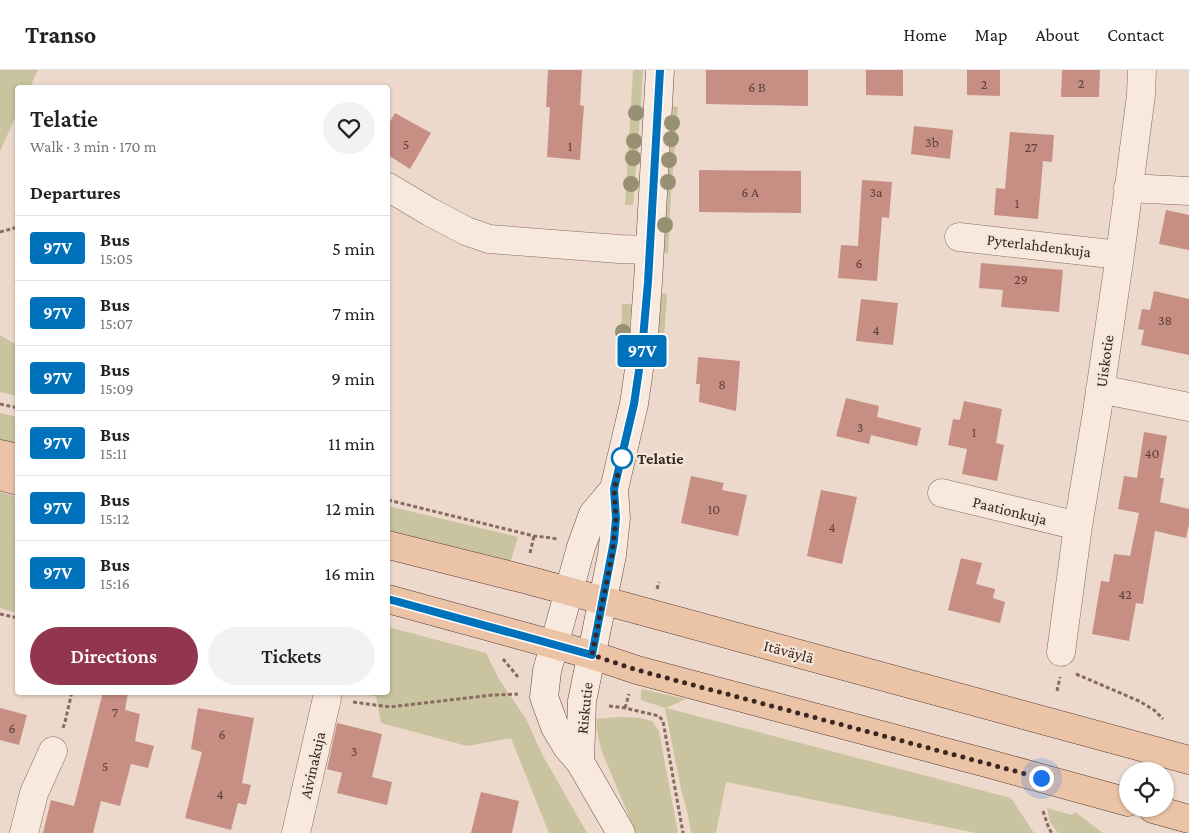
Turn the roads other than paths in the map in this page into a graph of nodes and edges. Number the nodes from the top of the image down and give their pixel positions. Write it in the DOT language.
graph roads {
  1 [pos="660,70"];
  2 [pos="1142,70"];
  3 [pos="390,188"];
  4 [pos="1128,188"];
  5 [pos="1189,192"];
  6 [pos="959,237"];
  7 [pos="649,250"];
  8 [pos="1120,255"];
  9 [pos="1100,389"];
  10 [pos="1189,407"];
  11 [pos="0,454"];
  12 [pos="15,457"];
  13 [pos="0,476"];
  14 [pos="15,480"];
  15 [pos="614,489"];
  16 [pos="942,494"];
  17 [pos="1078,526"];
  18 [pos="390,546"];
  19 [pos="568,592"];
  20 [pos="390,600"];
  21 [pos="603,601"];
  22 [pos="554,645"];
  23 [pos="592,655"];
  24 [pos="1065,665"];
  25 [pos="328,698"];
  26 [pos="53,751"];
  27 [pos="1189,760"];
  28 [pos="580,762"];
  29 [pos="1119,800"];
  30 [pos="1174,815"];
  31 [pos="1189,819"];
  32 [pos="24,833"];
  33 [pos="296,833"];
  34 [pos="621,833"];
  1 -- 7 [label="street"];
  2 -- 4 [label="street, Uiskotie"];
  3 -- 7 [label="street"];
  4 -- 5 [label="street"];
  4 -- 8 [label="street, Uiskotie"];
  6 -- 8 [label="street, Pyterlahdenkuja"];
  7 -- 15 [label="street"];
  8 -- 9 [label="street, Uiskotie"];
  9 -- 10 [label="street"];
  9 -- 17 [label="street, Uiskotie"];
  11 -- 12 [label="main road"];
  13 -- 14 [label="main road"];
  15 -- 19 [label="street, Riskutie"];
  15 -- 21 [label="street, Riskutie"];
  16 -- 17 [label="street, Paationkuja"];
  17 -- 24 [label="street, Uiskotie"];
  18 -- 19 [label="main road, Itäväylä"];
  19 -- 21 [label="main road, Itäväylä"];
  19 -- 22 [label="street, Riskutie"];
  20 -- 22 [label="main road"];
  21 -- 23 [label="street, Riskutie"];
  21 -- 27 [label="main road, Itäväylä"];
  22 -- 23 [label="main road"];
  22 -- 28 [label="street, Riskutie"];
  23 -- 28 [label="street, Riskutie"];
  23 -- 29 [label="main road"];
  25 -- 33 [label="street, Aivinakuja"];
  26 -- 32 [label="street"];
  28 -- 34 [label="street, Riskutie"];
  30 -- 31 [label="main road"];
}
